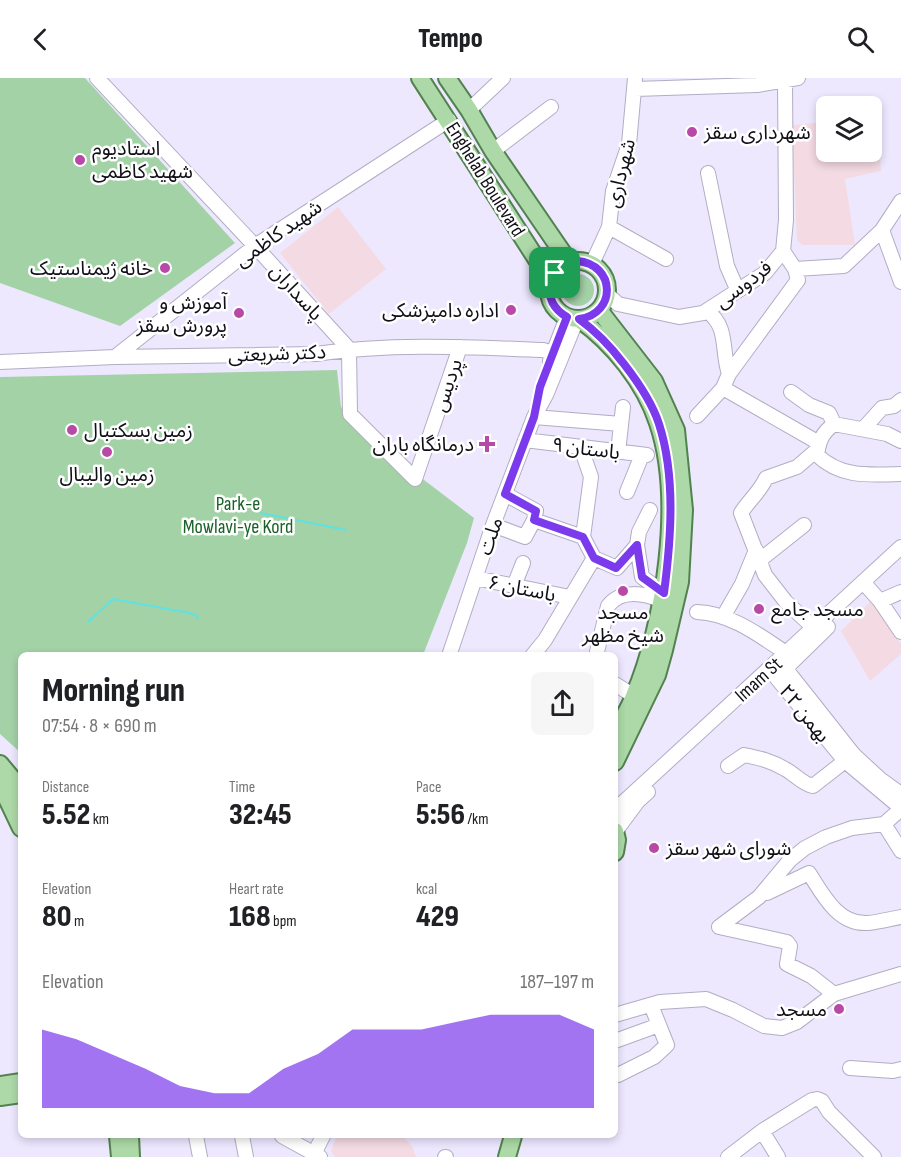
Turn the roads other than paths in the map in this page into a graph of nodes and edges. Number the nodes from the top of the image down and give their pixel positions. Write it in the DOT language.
graph roads {
  1 [pos="98,78"];
  2 [pos="420,78"];
  3 [pos="447,78"];
  4 [pos="502,78"];
  5 [pos="791,80"];
  6 [pos="635,84"];
  7 [pos="551,107"];
  8 [pos="469,110"];
  9 [pos="449,120"];
  10 [pos="493,151"];
  11 [pos="708,173"];
  12 [pos="901,201"];
  13 [pos="609,227"];
  14 [pos="882,230"];
  15 [pos="255,246"];
  16 [pos="783,251"];
  17 [pos="666,259"];
  18 [pos="569,262"];
  19 [pos="592,264"];
  20 [pos="795,269"];
  21 [pos="550,280"];
  22 [pos="901,282"];
  23 [pos="737,290"];
  24 [pos="607,294"];
  25 [pos="599,310"];
  26 [pos="706,311"];
  27 [pos="574,318"];
  28 [pos="460,347"];
  29 [pos="349,349"];
  30 [pos="553,353"];
  31 [pos="115,357"];
  32 [pos="0,362"];
  33 [pos="729,374"];
  34 [pos="723,388"];
  35 [pos="791,392"];
  36 [pos="901,400"];
  37 [pos="623,407"];
  38 [pos="697,416"];
  39 [pos="534,417"];
  40 [pos="621,424"];
  41 [pos="834,424"];
  42 [pos="864,428"];
  43 [pos="525,440"];
  44 [pos="901,441"];
  45 [pos="818,446"];
  46 [pos="581,448"];
  47 [pos="618,452"];
  48 [pos="901,474"];
  49 [pos="627,492"];
  50 [pos="505,494"];
  51 [pos="650,510"];
  52 [pos="534,520"];
  53 [pos="493,525"];
  54 [pos="804,525"];
  55 [pos="583,537"];
  56 [pos="637,545"];
  57 [pos="901,547"];
  58 [pos="758,555"];
  59 [pos="901,557"];
  60 [pos="594,558"];
  61 [pos="523,562"];
  62 [pos="475,578"];
  63 [pos="866,585"];
  64 [pos="514,586"];
  65 [pos="901,592"];
  66 [pos="570,597"];
  67 [pos="663,597"];
  68 [pos="880,601"];
  69 [pos="697,612"];
  70 [pos="723,617"];
  71 [pos="814,628"];
  72 [pos="901,632"];
  73 [pos="450,652"];
  74 [pos="535,652"];
  75 [pos="597,652"];
  76 [pos="786,653"];
  77 [pos="778,670"];
  78 [pos="618,686"];
  79 [pos="634,696"];
  80 [pos="620,710"];
  81 [pos="618,756"];
  82 [pos="845,761"];
  83 [pos="0,764"];
  84 [pos="728,766"];
  85 [pos="0,784"];
  86 [pos="18,788"];
  87 [pos="901,794"];
  88 [pos="618,807"];
  89 [pos="901,809"];
  90 [pos="18,822"];
  91 [pos="884,824"];
  92 [pos="618,827"];
  93 [pos="901,851"];
  94 [pos="767,893"];
  95 [pos="901,917"];
  96 [pos="901,974"];
  97 [pos="834,994"];
  98 [pos="651,1005"];
  99 [pos="618,1014"];
  100 [pos="659,1025"];
  101 [pos="618,1040"];
  102 [pos="850,1068"];
  103 [pos="901,1069"];
  104 [pos="618,1075"];
  105 [pos="18,1082"];
  106 [pos="0,1085"];
  107 [pos="18,1094"];
  108 [pos="0,1097"];
  109 [pos="762,1131"];
  110 [pos="118,1138"];
  111 [pos="130,1138"];
  112 [pos="196,1138"];
  113 [pos="242,1138"];
  114 [pos="286,1138"];
  115 [pos="322,1138"];
  116 [pos="512,1138"];
  117 [pos="317,1155"];
  118 [pos="120,1157"];
  119 [pos="131,1157"];
  120 [pos="200,1157"];
  121 [pos="246,1157"];
  122 [pos="507,1157"];
  123 [pos="728,1157"];
  124 [pos="777,1157"];
  125 [pos="874,1157"];
  1 -- 15 [label="street, پاسداران"];
  2 -- 9 [label="main road, Enghelab Boulevard"];
  3 -- 8 [label="main road, Enghelab Boulevard"];
  4 -- 8 [label="street"];
  5 -- 6 [label="street"];
  5 -- 16 [label="street, فردوسی"];
  6 -- 13 [label="street, شهرداری"];
  7 -- 10 [label="street"];
  8 -- 10 [label="main road, Enghelab Boulevard"];
  9 -- 15 [label="street, شهید کاظمی"];
  9 -- 21 [label="main road, Enghelab Boulevard"];
  10 -- 18 [label="main road, Enghelab Boulevard"];
  11 -- 23 [label="street"];
  12 -- 14 [label="street"];
  13 -- 17 [label="street"];
  13 -- 19 [label="street, شهرداری"];
  14 -- 20 [label="street"];
  14 -- 22 [label="street"];
  15 -- 29 [label="street, پاسداران"];
  15 -- 31 [label="street, شهید کاظمی"];
  16 -- 20 [label="street"];
  16 -- 23 [label="street, فردوسی"];
  18 -- 19 [label="main road"];
  18 -- 21 [label="main road"];
  19 -- 24 [label="main road"];
  20 -- 33 [label="street"];
  21 -- 27 [label="main road"];
  23 -- 26 [label="street, فردوسی"];
  24 -- 25 [label="main road"];
  24 -- 26 [label="street, فردوسی"];
  25 -- 27 [label="main road"];
  25 -- 81 [label="main road"];
  26 -- 33 [label="street"];
  27 -- 30 [label="street, ملت"];
  27 -- 39 [label="street, ملت"];
  27 -- 67 [label="main road"];
  28 -- 29 [label="street, دکتر شریعتی"];
  28 -- 29 [label="street, پردیس"];
  28 -- 30 [label="street, دکتر شریعتی"];
  29 -- 31 [label="street, دکتر شریعتی"];
  30 -- 39 [label="street, ملت"];
  31 -- 32 [label="street, دکتر شریعتی"];
  33 -- 34 [label="street"];
  34 -- 38 [label="street"];
  34 -- 45 [label="street"];
  35 -- 41 [label="street"];
  36 -- 42 [label="street"];
  37 -- 40 [label="street"];
  39 -- 40 [label="street"];
  39 -- 43 [label="street, ملت"];
  40 -- 47 [label="street"];
  41 -- 42 [label="street"];
  41 -- 45 [label="street"];
  42 -- 44 [label="street"];
  43 -- 46 [label="street, باستان ۹"];
  43 -- 50 [label="street, ملت"];
  45 -- 48 [label="street"];
  45 -- 58 [label="street"];
  46 -- 47 [label="street, باستان ۹"];
  46 -- 55 [label="street"];
  47 -- 49 [label="street, باستان ۹"];
  50 -- 52 [label="street"];
  50 -- 53 [label="street, ملت"];
  51 -- 56 [label="street"];
  52 -- 53 [label="street"];
  52 -- 55 [label="street"];
  53 -- 62 [label="street, ملت"];
  54 -- 58 [label="street"];
  55 -- 60 [label="street"];
  56 -- 60 [label="street"];
  56 -- 67 [label="street"];
  57 -- 63 [label="street, Imam St"];
  58 -- 70 [label="street"];
  58 -- 71 [label="street"];
  59 -- 63 [label="street"];
  60 -- 66 [label="street"];
  61 -- 64 [label="street"];
  62 -- 64 [label="street, باستان ۶"];
  62 -- 73 [label="street, ملت"];
  63 -- 68 [label="street"];
  63 -- 71 [label="street, Imam St"];
  63 -- 77 [label="street"];
  64 -- 66 [label="street, باستان ۶"];
  65 -- 68 [label="street"];
  66 -- 74 [label="street"];
  67 -- 75 [label="street"];
  67 -- 79 [label="main road"];
  68 -- 72 [label="street"];
  69 -- 70 [label="street"];
  70 -- 76 [label="street"];
  71 -- 76 [label="street, Imam St"];
  76 -- 77 [label="street, Imam St"];
  77 -- 82 [label="street, ۲۲ بهمن"];
  77 -- 87 [label="street, ۲۲ بهمن"];
  77 -- 88 [label="street, Imam St"];
  77 -- 92 [label="street"];
  78 -- 79 [label="street"];
  79 -- 80 [label="main road"];
  82 -- 84 [label="street"];
  82 -- 89 [label="street, ۲۲ بهمن"];
  83 -- 86 [label="main road"];
  85 -- 90 [label="main road"];
  89 -- 91 [label="street"];
  91 -- 93 [label="street"];
  91 -- 97 [label="street"];
  94 -- 95 [label="street"];
  96 -- 97 [label="street"];
  97 -- 98 [label="street"];
  98 -- 99 [label="street"];
  98 -- 100 [label="street"];
  100 -- 101 [label="street"];
  100 -- 104 [label="street"];
  102 -- 103 [label="street"];
  105 -- 106 [label="main road"];
  107 -- 108 [label="main road"];
  109 -- 123 [label="street"];
  109 -- 124 [label="street"];
  109 -- 125 [label="street"];
  110 -- 118 [label="main road"];
  111 -- 119 [label="main road"];
  112 -- 120 [label="street"];
  113 -- 121 [label="street"];
  114 -- 117 [label="street"];
  115 -- 117 [label="street"];
  116 -- 122 [label="main road"];
}
